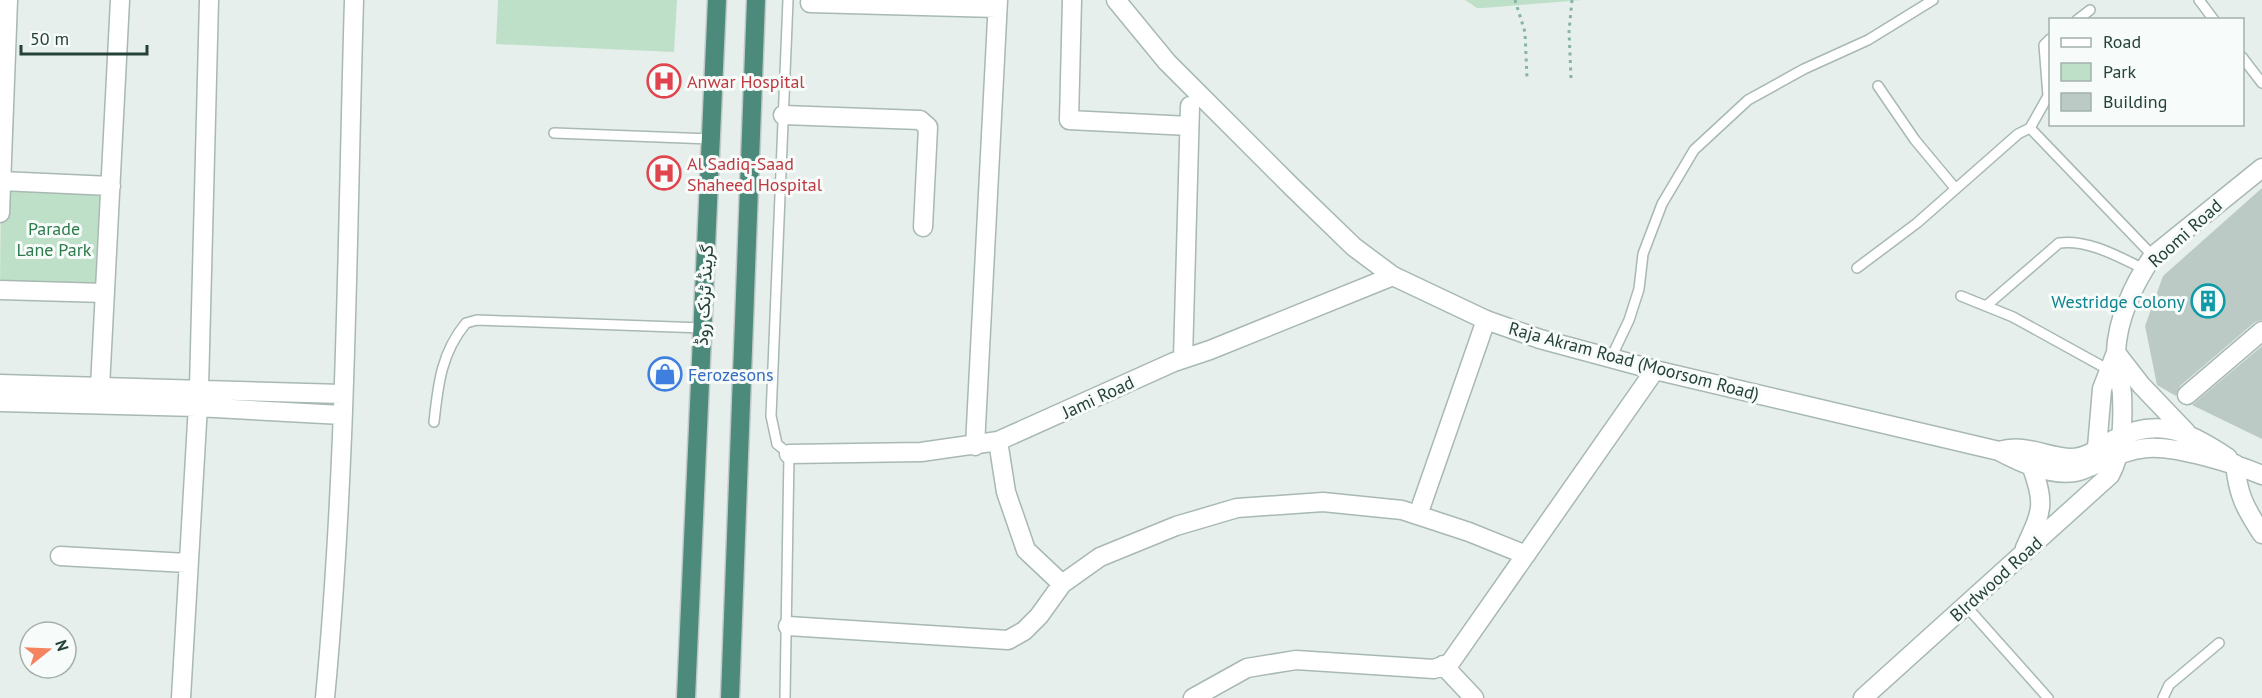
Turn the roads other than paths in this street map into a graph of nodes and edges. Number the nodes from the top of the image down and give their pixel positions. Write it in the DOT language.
graph roads {
  1 [pos="8,0"];
  2 [pos="120,0"];
  3 [pos="209,0"];
  4 [pos="354,0"];
  5 [pos="717,0"];
  6 [pos="756,0"];
  7 [pos="788,0"];
  8 [pos="1072,0"];
  9 [pos="1116,0"];
  10 [pos="1933,0"];
  11 [pos="2199,0"];
  12 [pos="810,3"];
  13 [pos="997,4"];
  14 [pos="2090,10"];
  15 [pos="2080,18"];
  16 [pos="2212,18"];
  17 [pos="2049,40"];
  18 [pos="2244,60"];
  19 [pos="2262,82"];
  20 [pos="1878,86"];
  21 [pos="1190,106"];
  22 [pos="783,115"];
  23 [pos="1189,126"];
  24 [pos="2030,128"];
  25 [pos="554,133"];
  26 [pos="711,139"];
  27 [pos="2260,173"];
  28 [pos="1,181"];
  29 [pos="111,186"];
  30 [pos="1955,188"];
  31 [pos="0,213"];
  32 [pos="923,226"];
  33 [pos="2149,263"];
  34 [pos="1857,268"];
  35 [pos="1393,276"];
  36 [pos="0,290"];
  37 [pos="105,293"];
  38 [pos="1960,296"];
  39 [pos="1986,306"];
  40 [pos="1486,320"];
  41 [pos="703,328"];
  42 [pos="2262,331"];
  43 [pos="2116,353"];
  44 [pos="1611,358"];
  45 [pos="1183,359"];
  46 [pos="1655,370"];
  47 [pos="2109,370"];
  48 [pos="0,384"];
  49 [pos="100,387"];
  50 [pos="199,388"];
  51 [pos="342,394"];
  52 [pos="2187,395"];
  53 [pos="0,402"];
  54 [pos="198,407"];
  55 [pos="342,415"];
  56 [pos="434,422"];
  57 [pos="2186,432"];
  58 [pos="998,441"];
  59 [pos="2120,445"];
  60 [pos="975,446"];
  61 [pos="1999,451"];
  62 [pos="789,454"];
  63 [pos="2096,457"];
  64 [pos="2235,464"];
  65 [pos="2031,465"];
  66 [pos="2262,475"];
  67 [pos="2098,486"];
  68 [pos="1418,515"];
  69 [pos="2262,534"];
  70 [pos="1526,555"];
  71 [pos="60,556"];
  72 [pos="2020,558"];
  73 [pos="187,563"];
  74 [pos="1062,584"];
  75 [pos="1966,606"];
  76 [pos="788,626"];
  77 [pos="2219,643"];
  78 [pos="1443,665"];
  79 [pos="181,698"];
  80 [pos="325,698"];
  81 [pos="686,698"];
  82 [pos="730,698"];
  83 [pos="785,698"];
  84 [pos="1194,698"];
  85 [pos="1474,698"];
  86 [pos="1863,698"];
  87 [pos="2048,698"];
  88 [pos="2163,698"];
  1 -- 28 [label="street"];
  2 -- 29 [label="street"];
  3 -- 50 [label="street"];
  4 -- 51 [label="street"];
  5 -- 26 [label="highway, گرینڈ ٹرنک روڈ"];
  6 -- 82 [label="highway"];
  7 -- 22 [label="lane"];
  8 -- 23 [label="street"];
  9 -- 35 [label="street, Raja Akram Road (Moorsom Road)"];
  10 -- 44 [label="lane"];
  11 -- 16 [label="lane"];
  12 -- 13 [label="street"];
  13 -- 60 [label="street"];
  14 -- 15 [label="lane"];
  17 -- 24 [label="lane"];
  18 -- 19 [label="lane"];
  20 -- 30 [label="lane"];
  21 -- 23 [label="street"];
  22 -- 32 [label="street"];
  22 -- 62 [label="lane"];
  23 -- 45 [label="street"];
  24 -- 30 [label="lane"];
  24 -- 33 [label="lane"];
  25 -- 26 [label="lane"];
  26 -- 41 [label="highway, گرینڈ ٹرنک روڈ"];
  27 -- 33 [label="street, Roomi Road"];
  28 -- 29 [label="street"];
  28 -- 31 [label="street"];
  29 -- 37 [label="street"];
  30 -- 34 [label="lane"];
  33 -- 39 [label="lane"];
  33 -- 43 [label="street, Roomi Road"];
  35 -- 40 [label="street, Raja Akram Road (Moorsom Road)"];
  35 -- 45 [label="street, Jami Road"];
  36 -- 37 [label="street"];
  37 -- 49 [label="street"];
  38 -- 39 [label="lane"];
  39 -- 47 [label="lane"];
  40 -- 44 [label="street, Raja Akram Road (Moorsom Road)"];
  40 -- 68 [label="street"];
  41 -- 56 [label="lane"];
  41 -- 81 [label="highway, گرینڈ ٹرنک روڈ"];
  42 -- 52 [label="street"];
  43 -- 47 [label="street"];
  43 -- 57 [label="street"];
  43 -- 59 [label="street, Roomi Road"];
  44 -- 46 [label="street, Raja Akram Road (Moorsom Road)"];
  45 -- 58 [label="street, Jami Road"];
  46 -- 61 [label="street, Raja Akram Road (Moorsom Road)"];
  46 -- 70 [label="street"];
  47 -- 63 [label="street"];
  48 -- 49 [label="street"];
  49 -- 50 [label="street"];
  50 -- 51 [label="street"];
  50 -- 54 [label="street"];
  51 -- 55 [label="street"];
  53 -- 54 [label="street"];
  54 -- 55 [label="street"];
  54 -- 73 [label="street"];
  55 -- 80 [label="street"];
  57 -- 59 [label="street"];
  57 -- 64 [label="street"];
  58 -- 60 [label="street, Jami Road"];
  58 -- 74 [label="street"];
  59 -- 63 [label="street"];
  59 -- 64 [label="street"];
  59 -- 67 [label="street, BIrdwood Road"];
  60 -- 62 [label="street, Jami Road"];
  61 -- 63 [label="street"];
  61 -- 65 [label="street, Raja Akram Road (Moorsom Road)"];
  62 -- 76 [label="lane"];
  63 -- 65 [label="street, Raja Akram Road (Moorsom Road)"];
  63 -- 67 [label="street"];
  64 -- 66 [label="street"];
  64 -- 69 [label="street"];
  65 -- 72 [label="street"];
  67 -- 72 [label="street, BIrdwood Road"];
  68 -- 70 [label="street"];
  68 -- 74 [label="street"];
  70 -- 78 [label="street"];
  71 -- 73 [label="street"];
  72 -- 75 [label="street, BIrdwood Road"];
  73 -- 79 [label="street"];
  74 -- 76 [label="street"];
  75 -- 86 [label="street, BIrdwood Road"];
  75 -- 87 [label="lane"];
  76 -- 83 [label="lane"];
  77 -- 88 [label="lane"];
  78 -- 84 [label="street"];
  78 -- 85 [label="street"];
}
